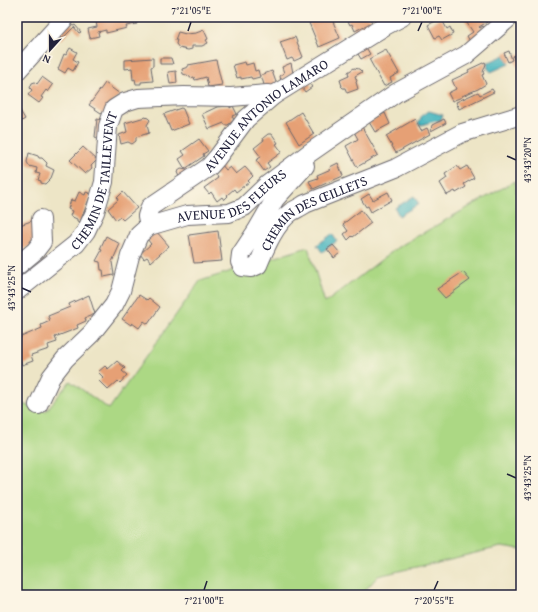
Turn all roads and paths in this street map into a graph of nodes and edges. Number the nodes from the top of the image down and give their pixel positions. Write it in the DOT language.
graph roads {
  1 [pos="66,17"];
  2 [pos="402,17"];
  3 [pos="510,17"];
  4 [pos="17,71"];
  5 [pos="274,95"];
  6 [pos="521,115"];
  7 [pos="308,154"];
  8 [pos="41,219"];
  9 [pos="149,226"];
  10 [pos="17,266"];
  11 [pos="17,291"];
  12 [pos="38,405"];
  1 -- 4 [label="street"];
  2 -- 5 [label="street, AVENUE ANTONIO LAMARO"];
  3 -- 7 [label="street, AVENUE DES FLEURS"];
  5 -- 9 [label="street, AVENUE ANTONIO LAMARO"];
  5 -- 11 [label="street, CHEMIN DE TAILLEVENT"];
  6 -- 7 [label="street, CHEMIN DES ŒILLETS"];
  7 -- 9 [label="street, AVENUE DES FLEURS"];
  8 -- 10 [label="street"];
  9 -- 12 [label="street"];
}
